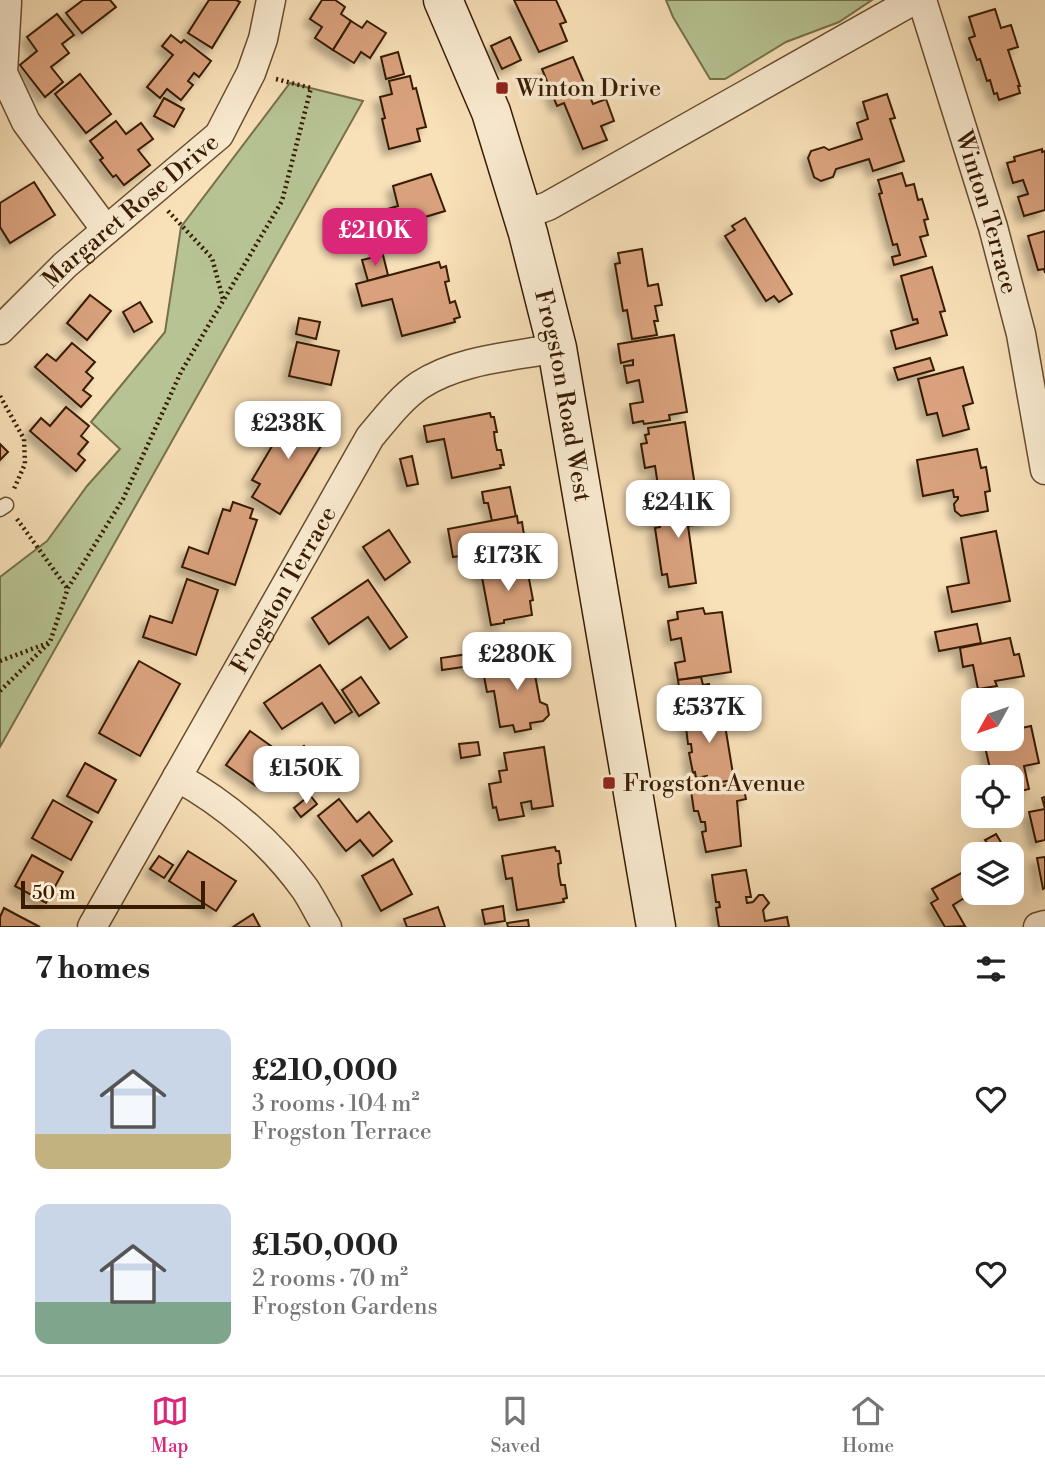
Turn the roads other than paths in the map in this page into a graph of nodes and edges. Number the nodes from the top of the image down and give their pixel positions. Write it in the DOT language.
graph roads {
  1 [pos="271,0"];
  2 [pos="443,0"];
  3 [pos="914,0"];
  4 [pos="922,0"];
  5 [pos="7,2"];
  6 [pos="523,215"];
  7 [pos="106,230"];
  8 [pos="0,330"];
  9 [pos="557,348"];
  10 [pos="1045,470"];
  11 [pos="177,777"];
  12 [pos="92,927"];
  13 [pos="327,927"];
  14 [pos="656,927"];
  1 -- 7 [label="street, Margaret Rose Drive"];
  2 -- 6 [label="main road, Frogston Road West"];
  3 -- 6 [label="street"];
  4 -- 10 [label="street, Winton Terrace"];
  5 -- 7 [label="street"];
  6 -- 9 [label="main road, Frogston Road West"];
  7 -- 8 [label="street, Margaret Rose Drive"];
  9 -- 11 [label="street, Frogston Terrace"];
  9 -- 14 [label="main road, Frogston Road West"];
  11 -- 12 [label="street, Frogston Terrace"];
  11 -- 13 [label="street"];
}
